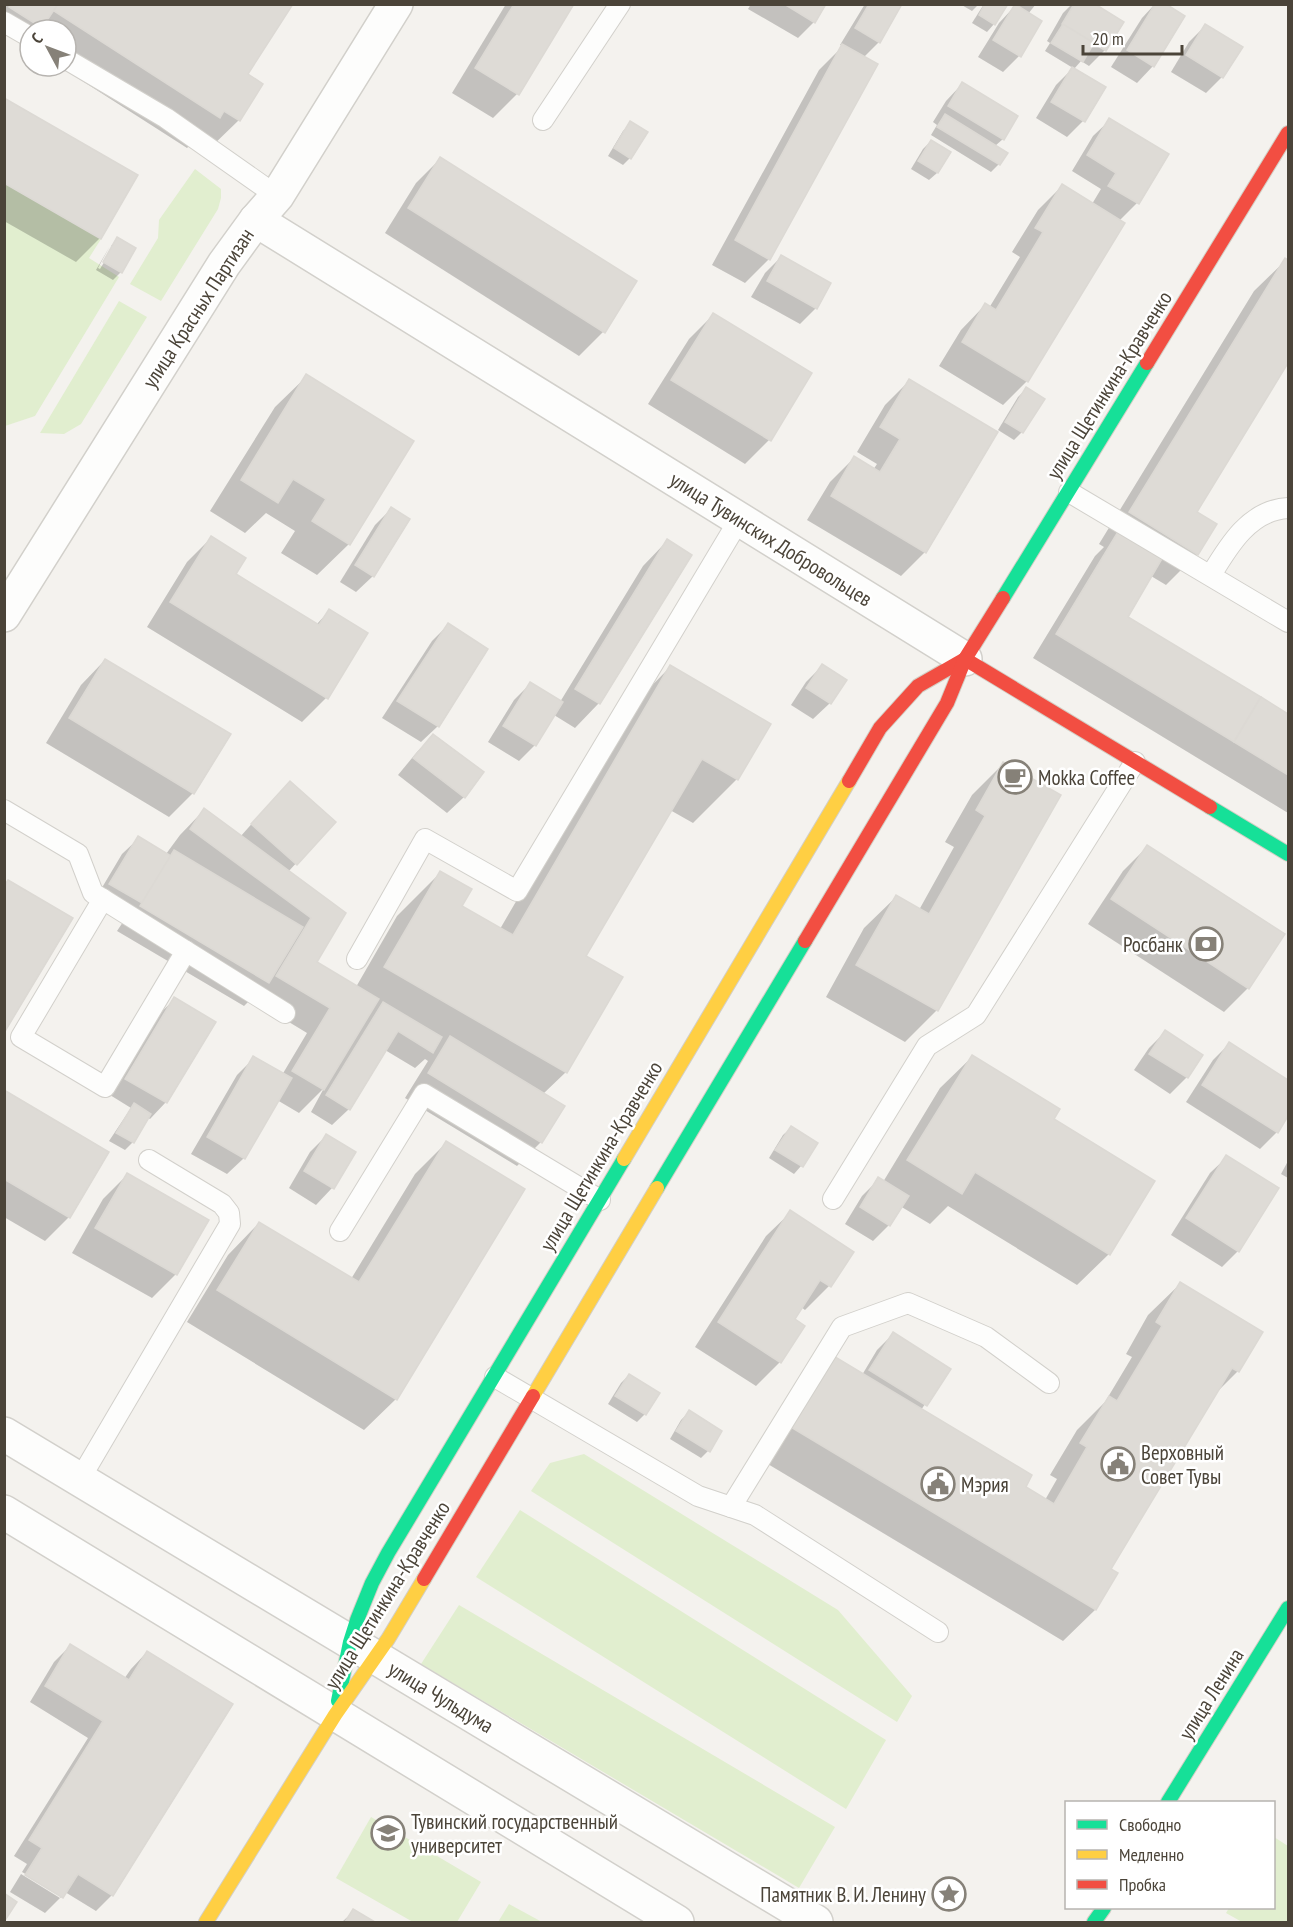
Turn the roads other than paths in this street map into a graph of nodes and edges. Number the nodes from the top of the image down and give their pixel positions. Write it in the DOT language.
graph roads {
  1 [pos="396,4"];
  2 [pos="620,4"];
  3 [pos="4,22"];
  4 [pos="18,30"];
  5 [pos="78,66"];
  6 [pos="543,120"];
  7 [pos="1288,133"];
  8 [pos="277,196"];
  9 [pos="256,220"];
  10 [pos="1068,492"];
  11 [pos="1288,508"];
  12 [pos="739,520"];
  13 [pos="1211,574"];
  14 [pos="4,615"];
  15 [pos="1288,622"];
  16 [pos="965,659"];
  17 [pos="1135,762"];
  18 [pos="4,810"];
  19 [pos="1288,854"];
  20 [pos="102,899"];
  21 [pos="186,951"];
  22 [pos="357,958"];
  23 [pos="285,1013"];
  24 [pos="149,1160"];
  25 [pos="833,1199"];
  26 [pos="600,1200"];
  27 [pos="340,1231"];
  28 [pos="495,1377"];
  29 [pos="1049,1383"];
  30 [pos="531,1399"];
  31 [pos="4,1434"];
  32 [pos="80,1479"];
  33 [pos="731,1507"];
  34 [pos="4,1512"];
  35 [pos="1288,1608"];
  36 [pos="938,1632"];
  37 [pos="362,1650"];
  38 [pos="335,1714"];
  39 [pos="1169,1801"];
  40 [pos="1103,1909"];
  41 [pos="206,1923"];
  42 [pos="677,1923"];
  43 [pos="816,1923"];
  44 [pos="1094,1923"];
  1 -- 8 [label="street, улица Красных Партизан"];
  2 -- 6 [label="lane"];
  3 -- 4 [label="lane"];
  5 -- 8 [label="lane"];
  7 -- 10 [label="street, улица Щетинкина-Кравченко"];
  8 -- 9 [label="street, улица Красных Партизан"];
  9 -- 12 [label="street, улица Тувинских Добровольцев"];
  9 -- 14 [label="street, улица Красных Партизан"];
  10 -- 13 [label="lane"];
  10 -- 16 [label="street, улица Щетинкина-Кравченко"];
  11 -- 13 [label="lane"];
  12 -- 16 [label="street, улица Тувинских Добровольцев"];
  12 -- 22 [label="lane"];
  13 -- 15 [label="lane"];
  16 -- 17 [label="street, улица Тувинских Добровольцев"];
  16 -- 26 [label="street, улица Щетинкина-Кравченко"];
  16 -- 30 [label="street, улица Щетинкина-Кравченко"];
  17 -- 19 [label="street, улица Тувинских Добровольцев"];
  17 -- 25 [label="lane"];
  18 -- 20 [label="lane"];
  20 -- 21 [label="lane"];
  20 -- 21 [label="lane"];
  21 -- 23 [label="lane"];
  24 -- 32 [label="lane"];
  26 -- 27 [label="lane"];
  26 -- 28 [label="street, улица Щетинкина-Кравченко"];
  28 -- 30 [label="lane"];
  28 -- 37 [label="street, улица Щетинкина-Кравченко"];
  29 -- 33 [label="lane"];
  30 -- 33 [label="lane"];
  30 -- 37 [label="street, улица Щетинкина-Кравченко"];
  31 -- 32 [label="street, улица Чульдума"];
  32 -- 37 [label="street, улица Чульдума"];
  33 -- 36 [label="lane"];
  34 -- 38 [label="street"];
  35 -- 39 [label="street, улица Ленина"];
  37 -- 38 [label="street, улица Щетинкина-Кравченко"];
  37 -- 38 [label="street, улица Щетинкина-Кравченко"];
  37 -- 43 [label="street, улица Чульдума"];
  38 -- 41 [label="street, улица Щетинкина-Кравченко"];
  38 -- 42 [label="street"];
  40 -- 44 [label="street"];
}
